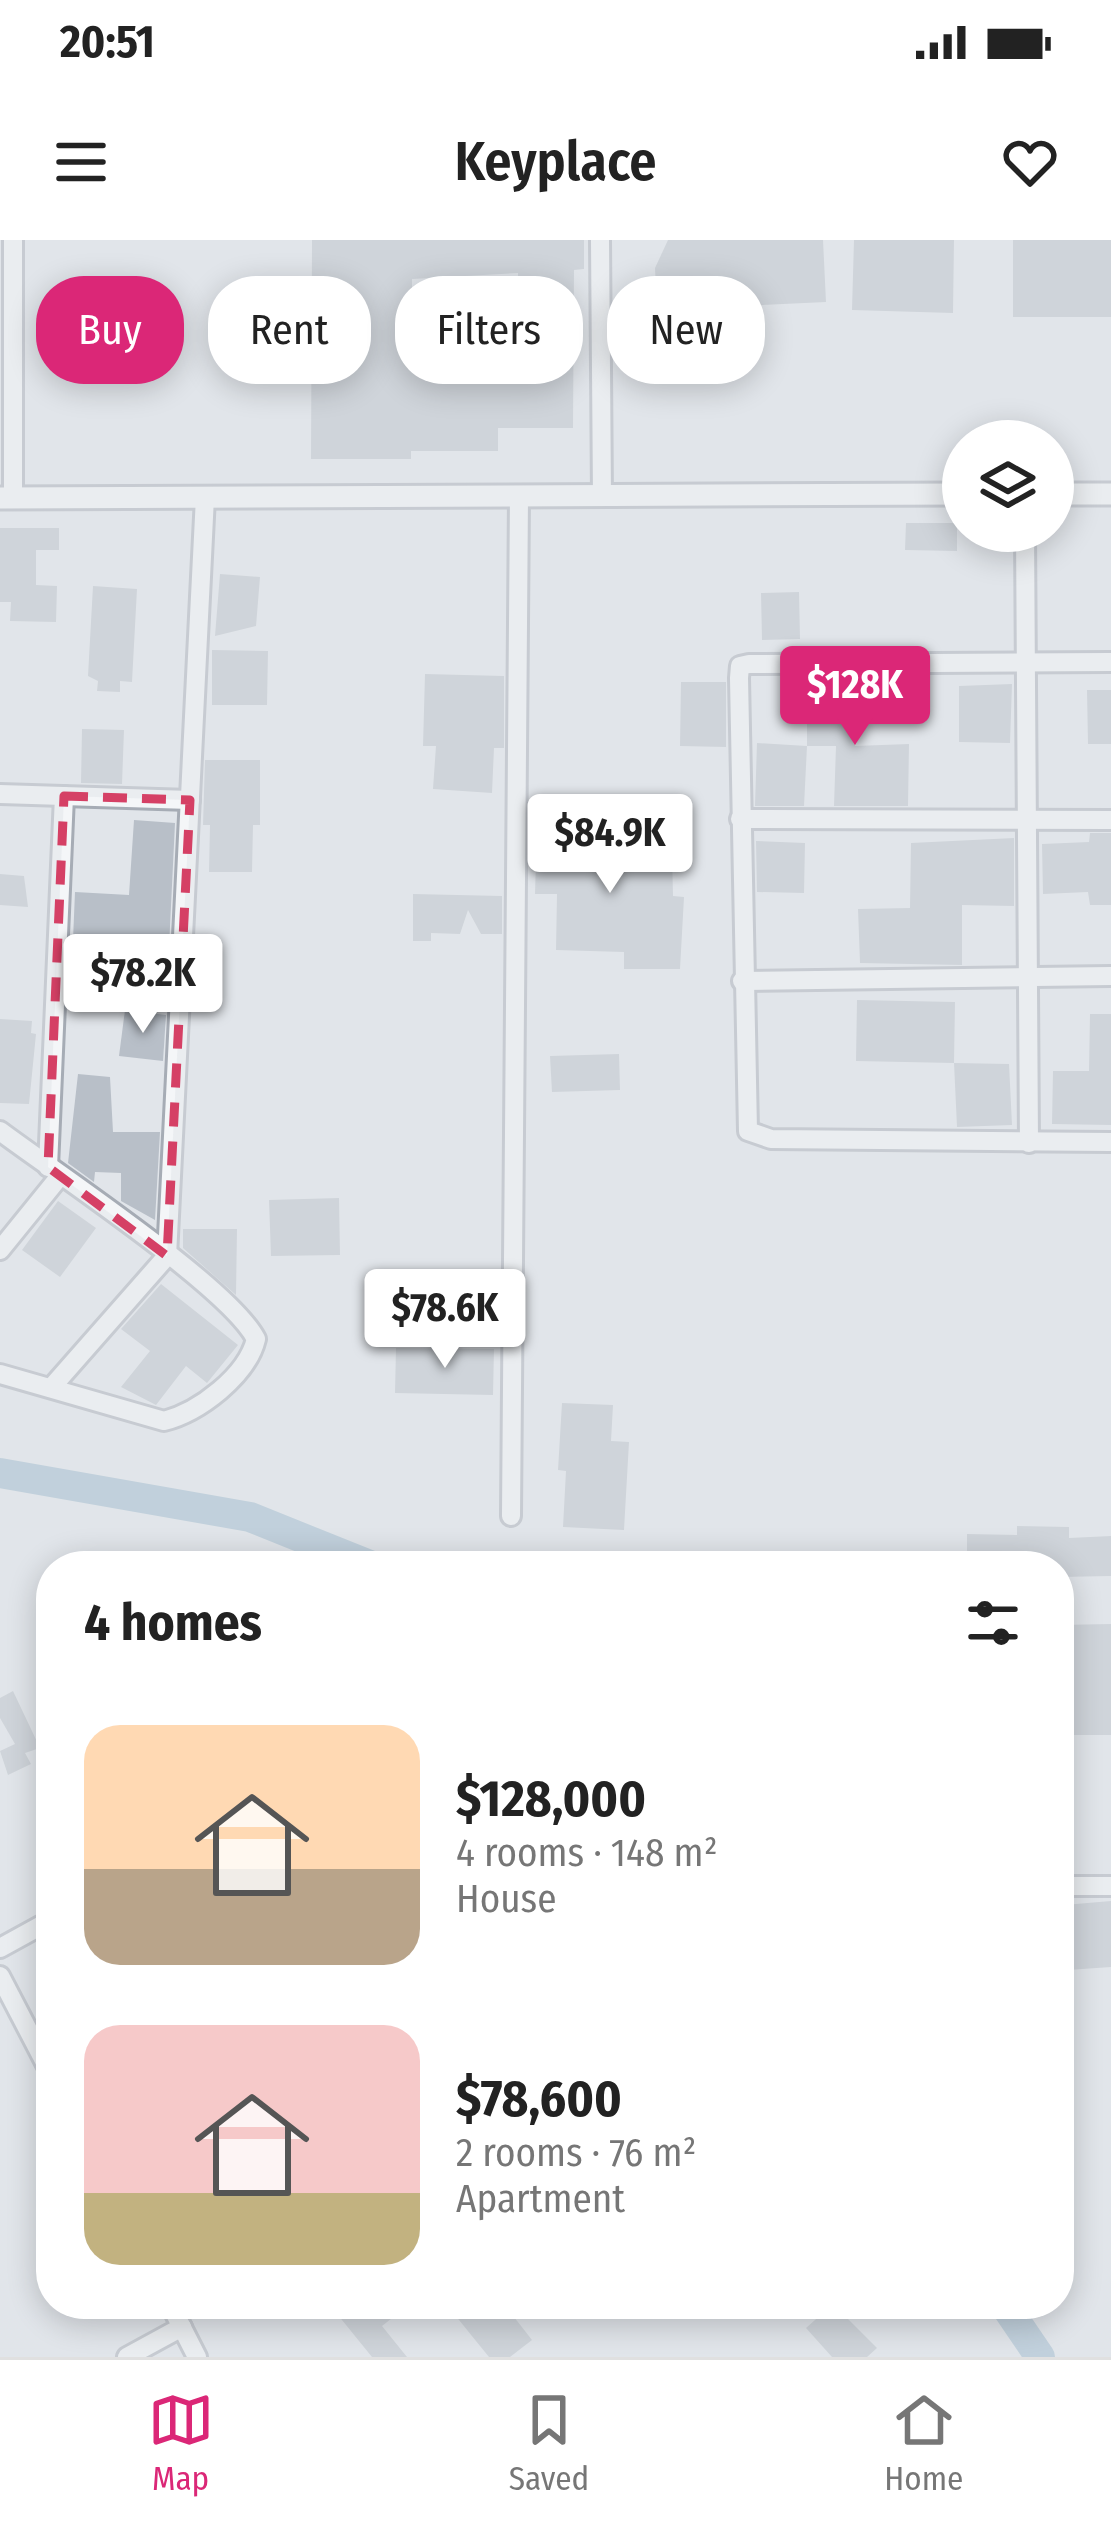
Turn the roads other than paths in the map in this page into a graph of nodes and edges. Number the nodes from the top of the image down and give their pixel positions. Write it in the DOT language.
graph roads {
  1 [pos="14,240"];
  2 [pos="600,240"];
  3 [pos="942,494"];
  4 [pos="1074,494"];
  5 [pos="1111,494"];
  6 [pos="519,496"];
  7 [pos="602,496"];
  8 [pos="206,497"];
  9 [pos="6,498"];
  10 [pos="1025,552"];
  11 [pos="1111,662"];
  12 [pos="1026,664"];
  13 [pos="0,794"];
  14 [pos="64,796"];
  15 [pos="190,800"];
  16 [pos="740,820"];
  17 [pos="1027,820"];
  18 [pos="1111,820"];
  19 [pos="1111,976"];
  20 [pos="1028,977"];
  21 [pos="742,980"];
  22 [pos="0,1131"];
  23 [pos="1111,1142"];
  24 [pos="1029,1143"];
  25 [pos="54,1172"];
  26 [pos="0,1250"];
  27 [pos="167,1256"];
  28 [pos="0,1374"];
  29 [pos="51,1388"];
  30 [pos="511,1516"];
  31 [pos="1074,1886"];
  32 [pos="1111,1886"];
  33 [pos="36,1928"];
  34 [pos="0,1948"];
  35 [pos="0,1976"];
  36 [pos="36,2045"];
  37 [pos="178,2319"];
  38 [pos="182,2327"];
  39 [pos="127,2357"];
  40 [pos="197,2357"];
  1 -- 9 [label="street"];
  2 -- 7 [label="street"];
  3 -- 7 [label="street"];
  4 -- 5 [label="street"];
  6 -- 7 [label="street"];
  6 -- 8 [label="street"];
  6 -- 30 [label="street"];
  8 -- 9 [label="street"];
  8 -- 15 [label="street"];
  10 -- 12 [label="street"];
  11 -- 12 [label="street"];
  12 -- 16 [label="street"];
  12 -- 17 [label="street"];
  13 -- 14 [label="street"];
  14 -- 15 [label="street"];
  14 -- 25 [label="street"];
  15 -- 27 [label="street"];
  16 -- 17 [label="street"];
  16 -- 21 [label="street"];
  17 -- 18 [label="street"];
  17 -- 20 [label="street"];
  19 -- 20 [label="street"];
  20 -- 21 [label="street"];
  20 -- 24 [label="street"];
  21 -- 24 [label="street"];
  22 -- 25 [label="street"];
  23 -- 24 [label="street"];
  25 -- 26 [label="street"];
  25 -- 27 [label="street"];
  27 -- 29 [label="street"];
  27 -- 29 [label="street"];
  28 -- 29 [label="street"];
  31 -- 32 [label="street"];
  33 -- 34 [label="street"];
  35 -- 36 [label="street"];
  37 -- 38 [label="street"];
  38 -- 39 [label="street"];
  38 -- 40 [label="street"];
}
